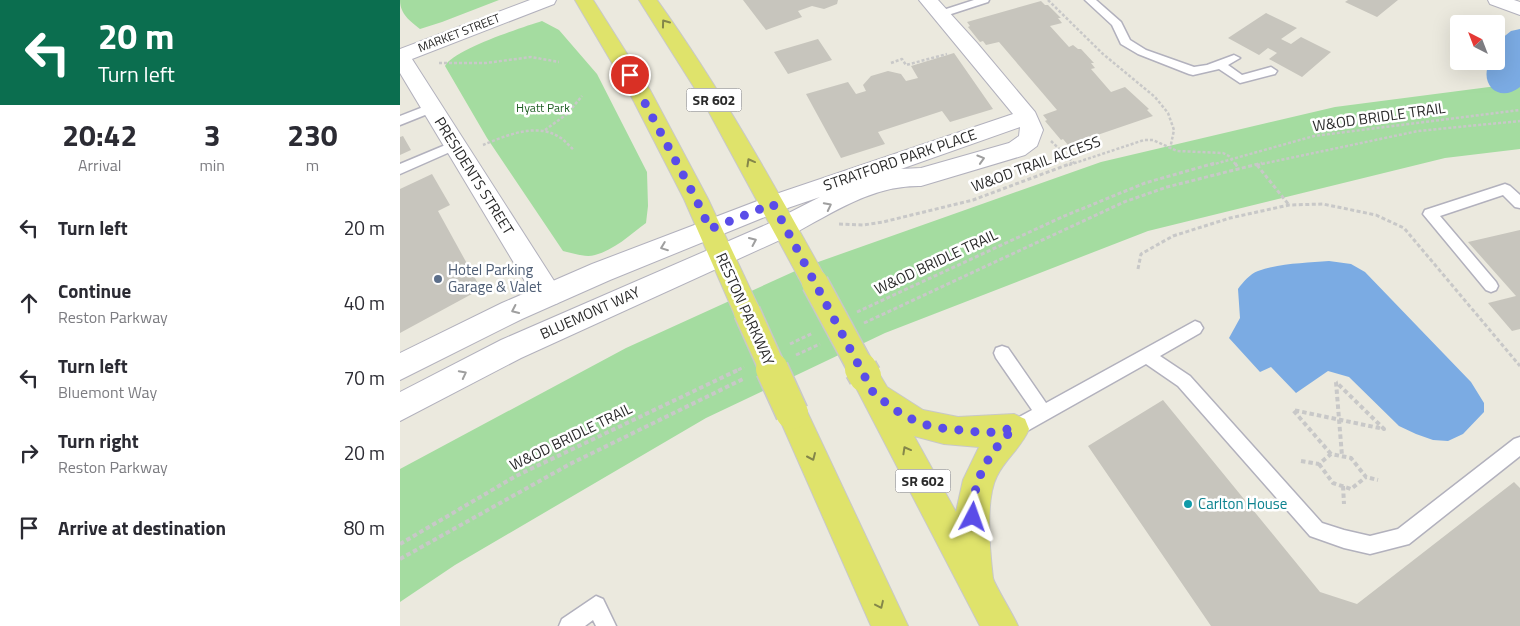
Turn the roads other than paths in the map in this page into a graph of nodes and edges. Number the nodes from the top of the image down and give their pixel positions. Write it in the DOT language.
graph roads {
  1 [pos="547,0"];
  2 [pos="584,0"];
  3 [pos="648,0"];
  4 [pos="984,0"];
  5 [pos="1090,0"];
  6 [pos="1497,0"];
  7 [pos="934,7"];
  8 [pos="1520,9"];
  9 [pos="400,56"];
  10 [pos="1234,58"];
  11 [pos="1220,64"];
  12 [pos="1271,71"];
  13 [pos="431,108"];
  14 [pos="400,121"];
  15 [pos="455,145"];
  16 [pos="903,168"];
  17 [pos="400,169"];
  18 [pos="1520,203"];
  19 [pos="773,204"];
  20 [pos="784,228"];
  21 [pos="710,229"];
  22 [pos="722,255"];
  23 [pos="1491,286"];
  24 [pos="548,295"];
  25 [pos="1195,328"];
  26 [pos="1002,353"];
  27 [pos="1146,356"];
  28 [pos="400,366"];
  29 [pos="870,385"];
  30 [pos="400,407"];
  31 [pos="1043,412"];
  32 [pos="1014,428"];
  33 [pos="1520,446"];
  34 [pos="978,586"];
  35 [pos="570,626"];
  36 [pos="606,626"];
  37 [pos="890,626"];
  38 [pos="1000,626"];
  1 -- 9 [label="street, MARKET STREET"];
  2 -- 21 [label="main road, RESTON PARKWAY"];
  19 -- 3 [label="main road, SR 602, one-way"];
  4 -- 7 [label="lane"];
  5 -- 11 [label="lane"];
  6 -- 8 [label="street"];
  7 -- 16 [label="street, STRATFORD PARK PLACE"];
  9 -- 13 [label="street, PRESIDENTS STREET"];
  10 -- 11 [label="lane"];
  11 -- 12 [label="lane"];
  13 -- 14 [label="lane"];
  13 -- 15 [label="street, PRESIDENTS STREET"];
  15 -- 17 [label="lane"];
  15 -- 24 [label="street, PRESIDENTS STREET"];
  16 -- 19 [label="street, STRATFORD PARK PLACE"];
  20 -- 16 [label="street, STRATFORD PARK PLACE, one-way"];
  18 -- 23 [label="lane"];
  19 -- 20 [label="main road, SR 602"];
  19 -- 21 [label="street"];
  22 -- 20 [label="street, BLUEMONT WAY, one-way"];
  20 -- 29 [label="main road, SR 602, bridge"];
  21 -- 22 [label="main road, RESTON PARKWAY"];
  21 -- 24 [label="street, one-way"];
  30 -- 22 [label="street, BLUEMONT WAY, one-way"];
  22 -- 37 [label="main road, RESTON PARKWAY, one-way, bridge"];
  24 -- 28 [label="street, one-way"];
  25 -- 27 [label="lane"];
  26 -- 31 [label="lane"];
  27 -- 31 [label="lane"];
  27 -- 33 [label="lane"];
  29 -- 32 [label="main road"];
  34 -- 29 [label="main road, SR 602, one-way"];
  31 -- 32 [label="lane"];
  32 -- 34 [label="main road"];
  34 -- 38 [label="main road, SR 602"];
  35 -- 36 [label="lane"];
}
